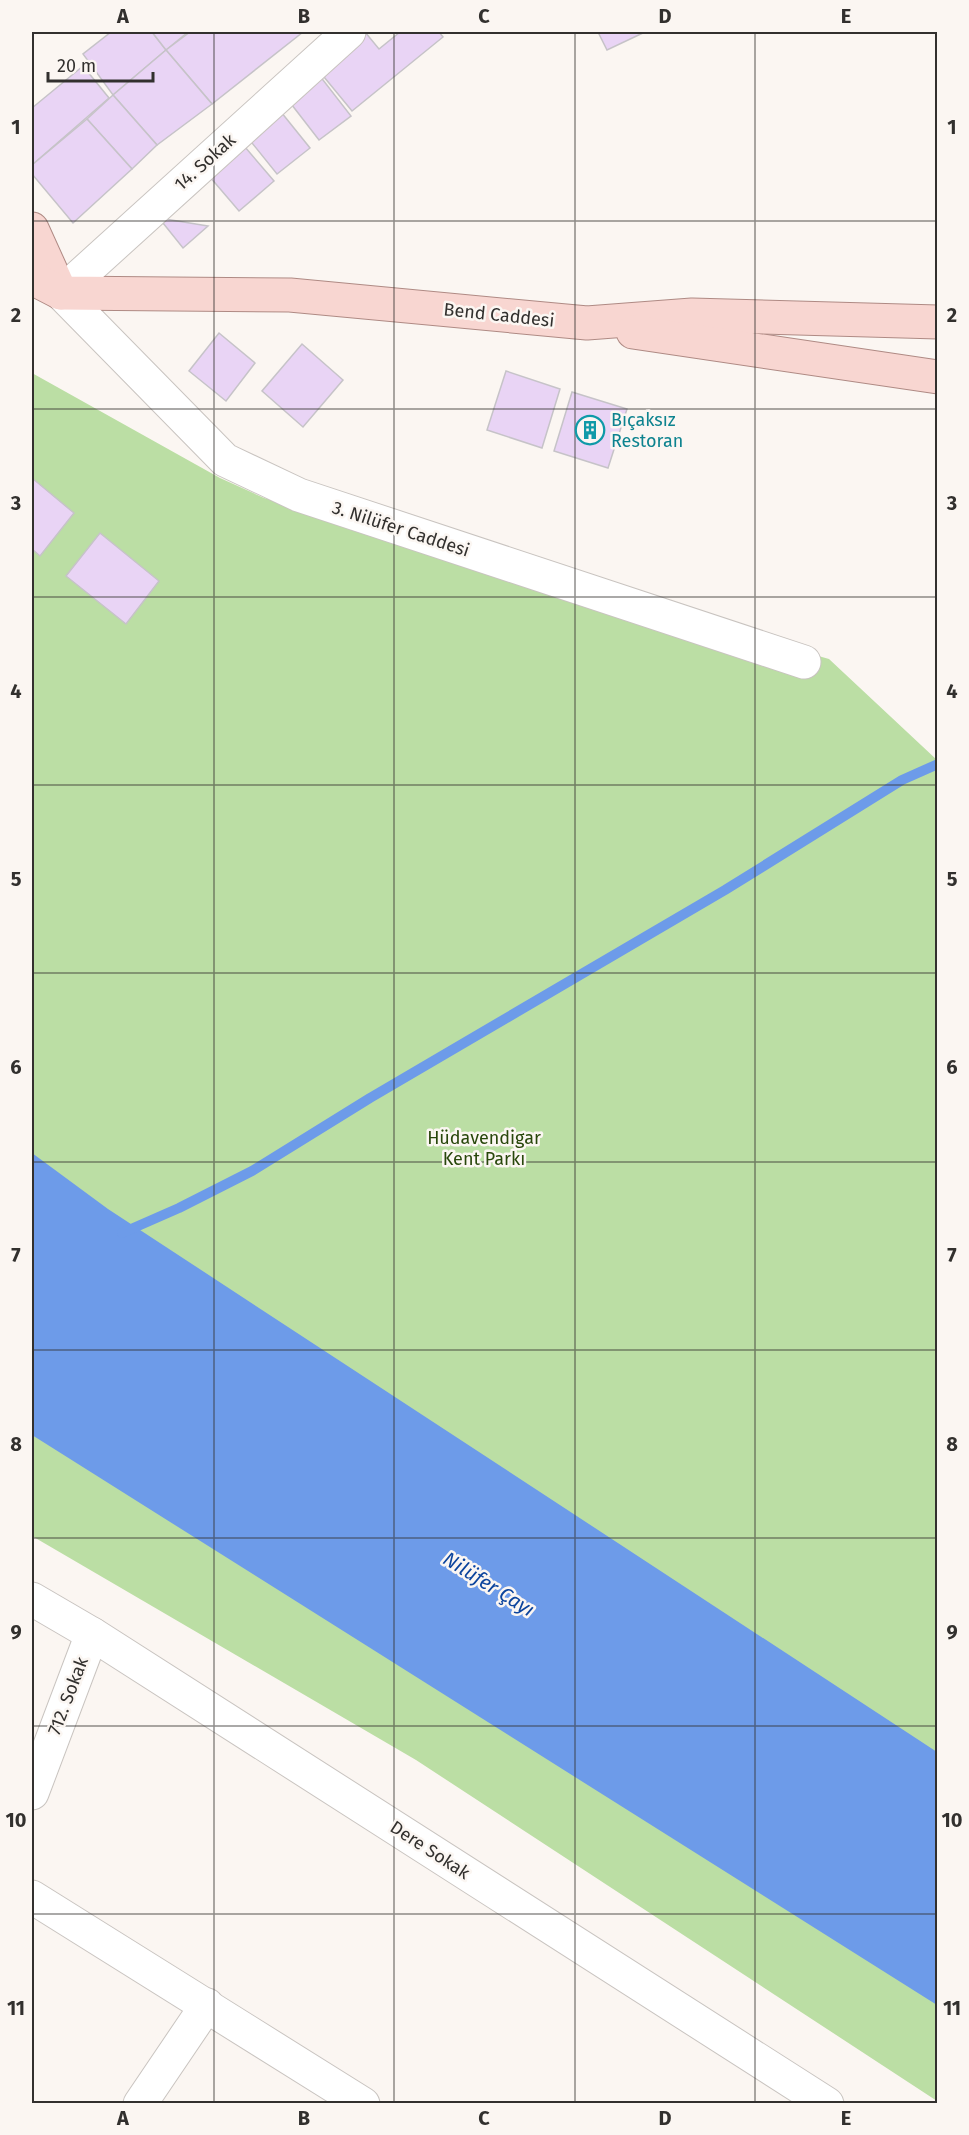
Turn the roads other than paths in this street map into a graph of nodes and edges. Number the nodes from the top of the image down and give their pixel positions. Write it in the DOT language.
graph roads {
  1 [pos="349,32"];
  2 [pos="32,229"];
  3 [pos="32,278"];
  4 [pos="61,292"];
  5 [pos="938,322"];
  6 [pos="587,323"];
  7 [pos="938,376"];
  8 [pos="804,662"];
  9 [pos="32,1599"];
  10 [pos="92,1634"];
  11 [pos="32,1793"];
  12 [pos="32,1897"];
  13 [pos="207,2005"];
  14 [pos="141,2103"];
  15 [pos="363,2103"];
  16 [pos="827,2103"];
  1 -- 4 [label="street, 14. Sokak"];
  2 -- 4 [label="main road"];
  3 -- 4 [label="main road, Bend Caddesi"];
  4 -- 6 [label="main road, Bend Caddesi"];
  4 -- 8 [label="street, 3. Nilüfer Caddesi"];
  5 -- 6 [label="main road, Bend Caddesi"];
  6 -- 7 [label="main road"];
  9 -- 10 [label="street, Dere Sokak"];
  10 -- 11 [label="street, 712. Sokak"];
  10 -- 16 [label="street, Dere Sokak"];
  12 -- 13 [label="street"];
  13 -- 14 [label="street"];
  13 -- 15 [label="street"];
}
